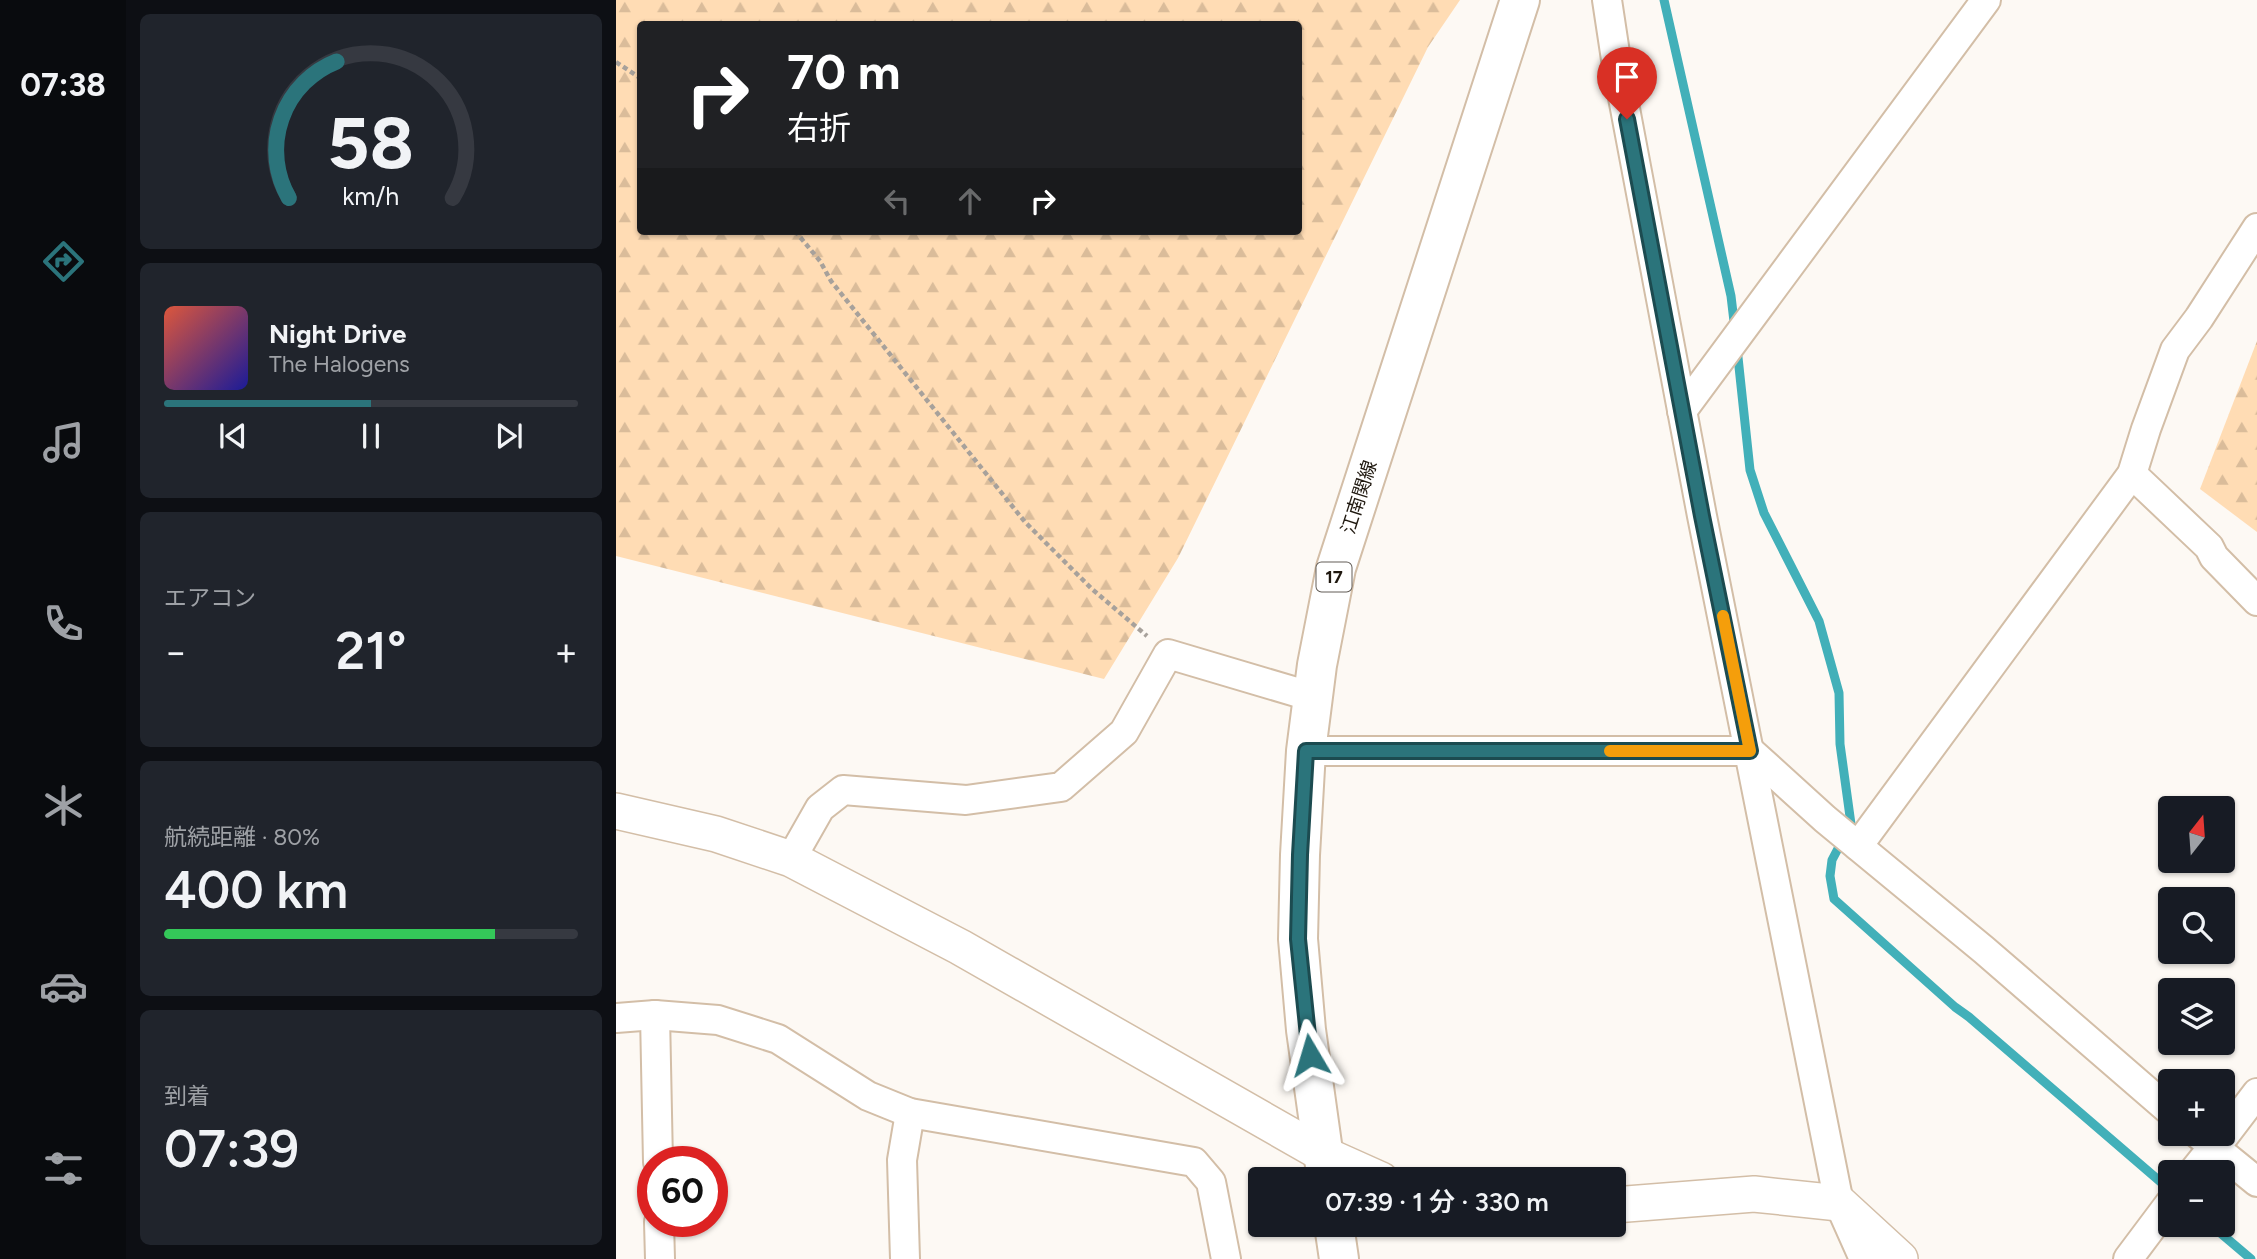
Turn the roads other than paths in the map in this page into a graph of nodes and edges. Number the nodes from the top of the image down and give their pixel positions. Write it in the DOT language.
graph roads {
  1 [pos="1520,0"];
  2 [pos="1607,0"];
  3 [pos="1986,0"];
  4 [pos="2257,228"];
  5 [pos="1682,411"];
  6 [pos="2132,474"];
  7 [pos="2257,601"];
  8 [pos="1313,696"];
  9 [pos="1306,751"];
  10 [pos="1750,751"];
  11 [pos="616,811"];
  12 [pos="1857,845"];
  13 [pos="791,859"];
  14 [pos="655,1015"];
  15 [pos="616,1018"];
  16 [pos="2257,1093"];
  17 [pos="2158,1101"];
  18 [pos="910,1113"];
  19 [pos="2235,1116"];
  20 [pos="658,1146"];
  21 [pos="2213,1146"];
  22 [pos="1325,1167"];
  23 [pos="2257,1182"];
  24 [pos="1839,1203"];
  25 [pos="1626,1204"];
  26 [pos="2158,1219"];
  27 [pos="659,1237"];
  28 [pos="1336,1237"];
  29 [pos="660,1259"];
  30 [pos="905,1259"];
  31 [pos="1226,1259"];
  32 [pos="1339,1259"];
  33 [pos="1864,1259"];
  34 [pos="1900,1259"];
  35 [pos="2128,1259"];
  1 -- 8 [label="main road, 江南関線 / 17"];
  2 -- 5 [label="street"];
  3 -- 5 [label="street"];
  4 -- 6 [label="street"];
  5 -- 10 [label="street"];
  6 -- 7 [label="street"];
  6 -- 12 [label="street"];
  8 -- 9 [label="main road, 江南関線 / 17"];
  8 -- 13 [label="street"];
  9 -- 10 [label="street"];
  9 -- 22 [label="main road, 江南関線 / 17"];
  10 -- 12 [label="street"];
  10 -- 24 [label="street"];
  11 -- 13 [label="street"];
  12 -- 17 [label="street"];
  13 -- 22 [label="street"];
  14 -- 15 [label="street"];
  14 -- 18 [label="street"];
  14 -- 20 [label="street"];
  16 -- 19 [label="street"];
  18 -- 30 [label="street"];
  18 -- 31 [label="street"];
  21 -- 23 [label="street"];
  24 -- 25 [label="street"];
  24 -- 33 [label="street"];
  24 -- 34 [label="street"];
  26 -- 35 [label="street"];
  27 -- 29 [label="street"];
  28 -- 32 [label="main road"];
}
